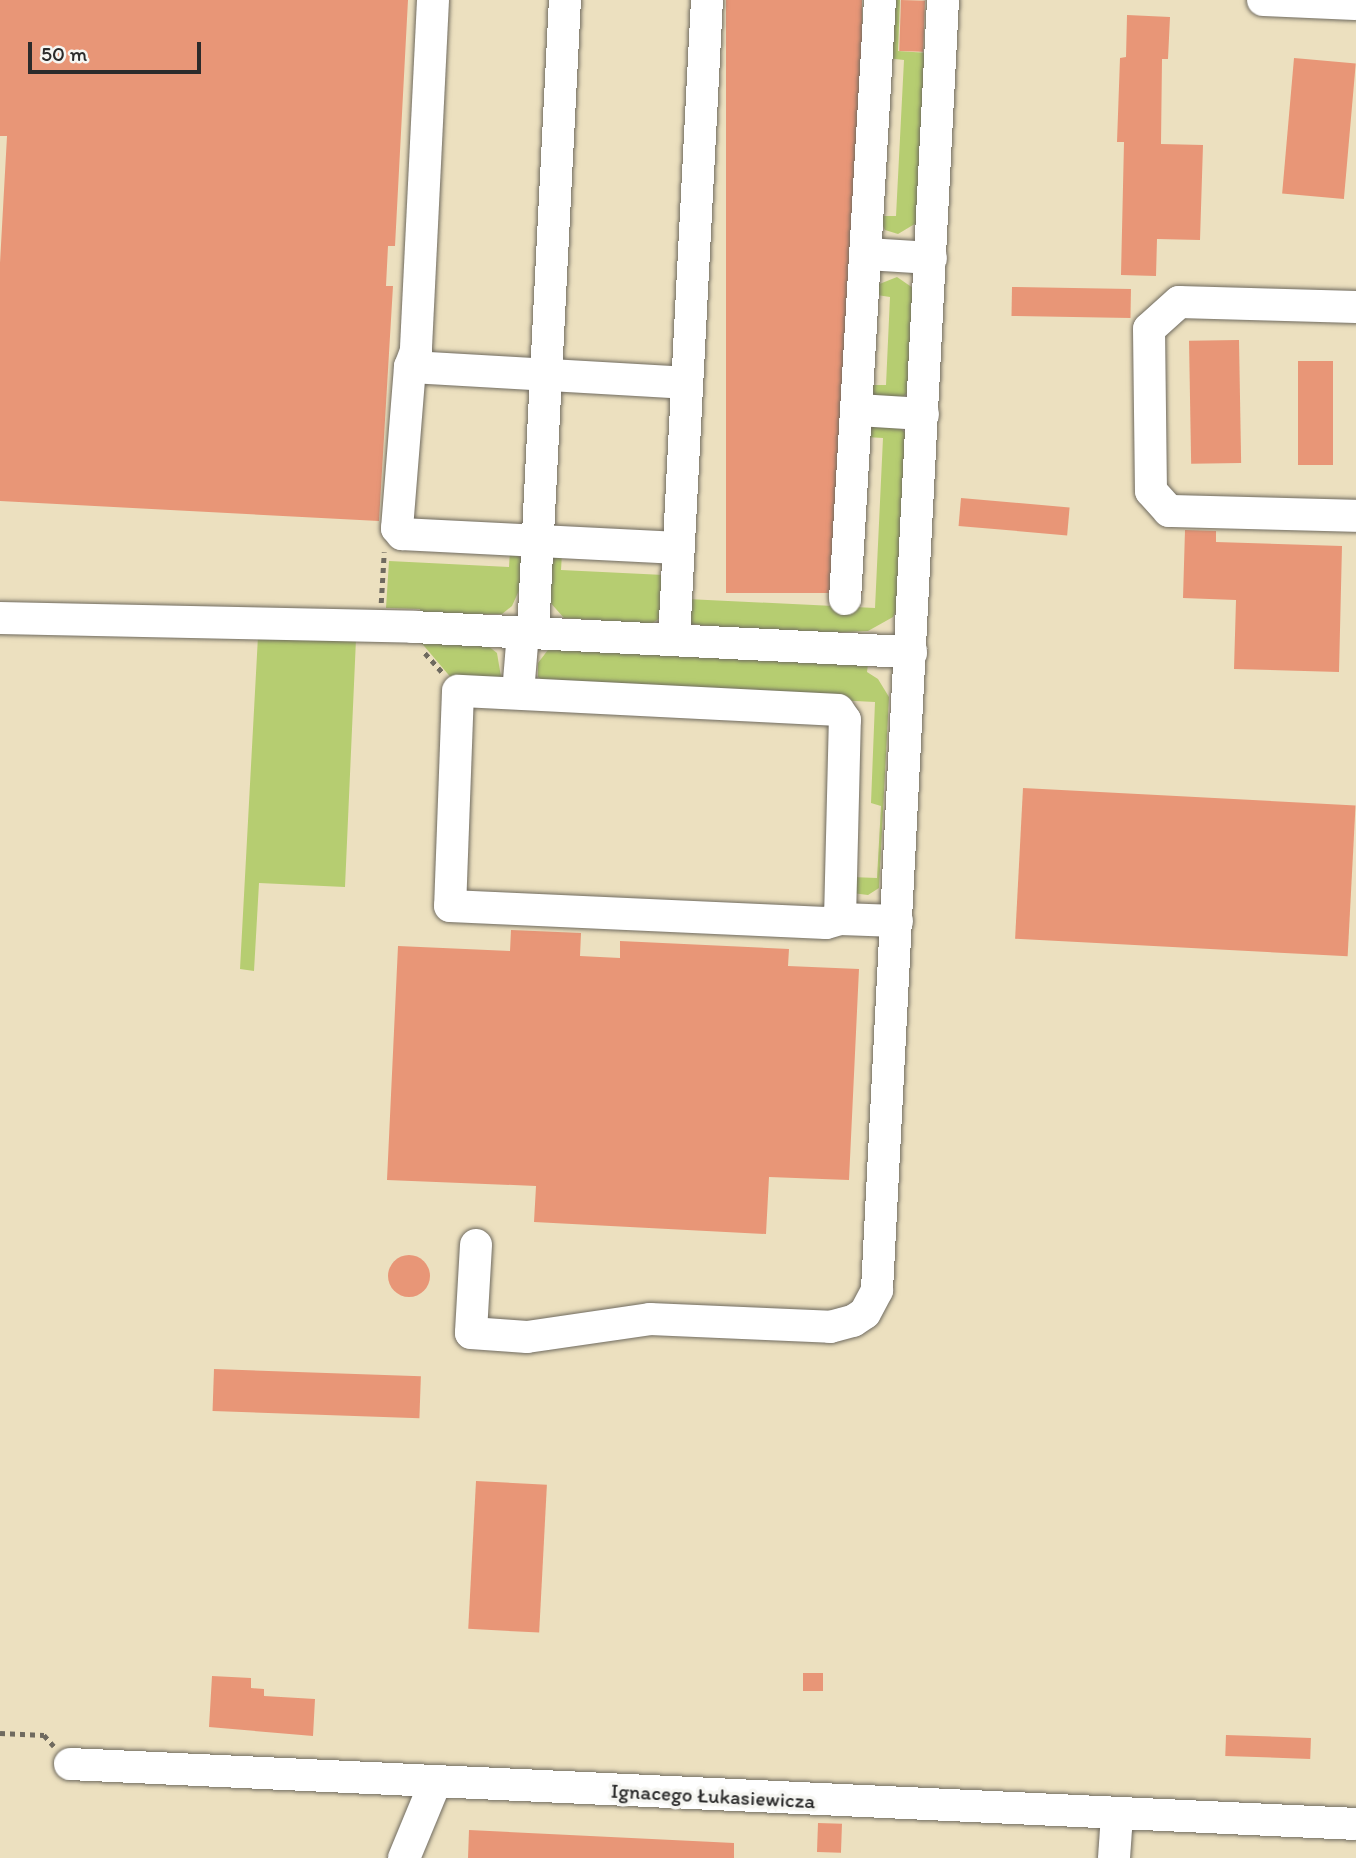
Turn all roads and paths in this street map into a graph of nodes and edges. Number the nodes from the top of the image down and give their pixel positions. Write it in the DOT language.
graph roads {
  1 [pos="433,0"];
  2 [pos="565,0"];
  3 [pos="707,0"];
  4 [pos="880,0"];
  5 [pos="943,0"];
  6 [pos="1263,0"];
  7 [pos="1356,4"];
  8 [pos="867,254"];
  9 [pos="931,258"];
  10 [pos="1356,307"];
  11 [pos="410,367"];
  12 [pos="545,374"];
  13 [pos="686,383"];
  14 [pos="858,410"];
  15 [pos="923,414"];
  16 [pos="1356,516"];
  17 [pos="536,540"];
  18 [pos="678,548"];
  19 [pos="845,599"];
  20 [pos="0,618"];
  21 [pos="528,633"];
  22 [pos="674,640"];
  23 [pos="422,650"];
  24 [pos="911,652"];
  25 [pos="458,691"];
  26 [pos="518,693"];
  27 [pos="840,919"];
  28 [pos="897,921"];
  29 [pos="476,1245"];
  30 [pos="0,1733"];
  31 [pos="70,1764"];
  32 [pos="435,1783"];
  33 [pos="1117,1815"];
  34 [pos="1356,1824"];
  35 [pos="404,1858"];
  36 [pos="1114,1858"];
  1 -- 11 [label="street"];
  2 -- 12 [label="street"];
  3 -- 13 [label="street"];
  4 -- 8 [label="street"];
  5 -- 9 [label="street"];
  6 -- 7 [label="street"];
  8 -- 9 [label="street"];
  8 -- 14 [label="street"];
  9 -- 15 [label="street"];
  10 -- 16 [label="street"];
  11 -- 12 [label="street"];
  11 -- 17 [label="street"];
  12 -- 13 [label="street"];
  12 -- 17 [label="street"];
  13 -- 18 [label="street"];
  14 -- 15 [label="street"];
  14 -- 19 [label="street"];
  15 -- 24 [label="street"];
  17 -- 18 [label="street"];
  17 -- 21 [label="street"];
  18 -- 22 [label="street"];
  20 -- 21 [label="street"];
  21 -- 22 [label="street"];
  21 -- 26 [label="street"];
  22 -- 24 [label="street"];
  23 -- 25 [label="path"];
  24 -- 28 [label="street"];
  25 -- 26 [label="street"];
  25 -- 27 [label="street"];
  26 -- 27 [label="street"];
  27 -- 28 [label="street"];
  28 -- 29 [label="street"];
  30 -- 31 [label="path"];
  31 -- 32 [label="street, Ignacego Łukasiewicza"];
  32 -- 33 [label="street, Ignacego Łukasiewicza"];
  32 -- 35 [label="street"];
  33 -- 34 [label="street, Ignacego Łukasiewicza"];
  33 -- 36 [label="street"];
}
